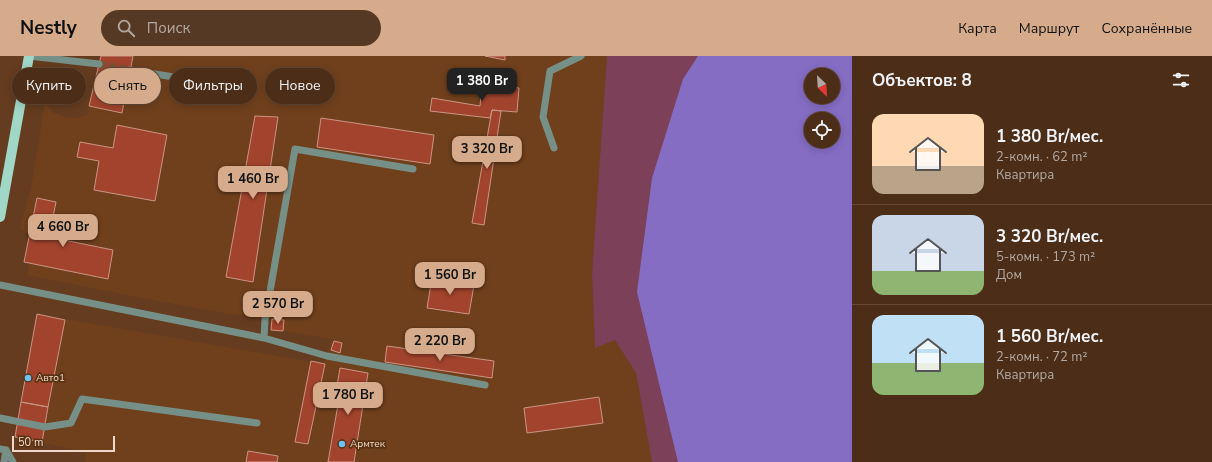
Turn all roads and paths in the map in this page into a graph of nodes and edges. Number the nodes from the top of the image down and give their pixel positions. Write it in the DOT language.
graph roads {
  1 [pos="29,56"];
  2 [pos="581,56"];
  3 [pos="99,64"];
  4 [pos="554,148"];
  5 [pos="413,168"];
  6 [pos="0,217"];
  7 [pos="0,284"];
  8 [pos="264,338"];
  9 [pos="485,385"];
  10 [pos="0,418"];
  11 [pos="257,423"];
  12 [pos="3,449"];
  13 [pos="4,462"];
  14 [pos="13,462"];
  1 -- 3 [label="lane"];
  1 -- 6 [label="main road"];
  2 -- 4 [label="lane"];
  5 -- 8 [label="lane"];
  7 -- 8 [label="lane"];
  8 -- 9 [label="lane"];
  10 -- 11 [label="lane"];
  12 -- 13 [label="lane"];
  12 -- 14 [label="lane"];
}
